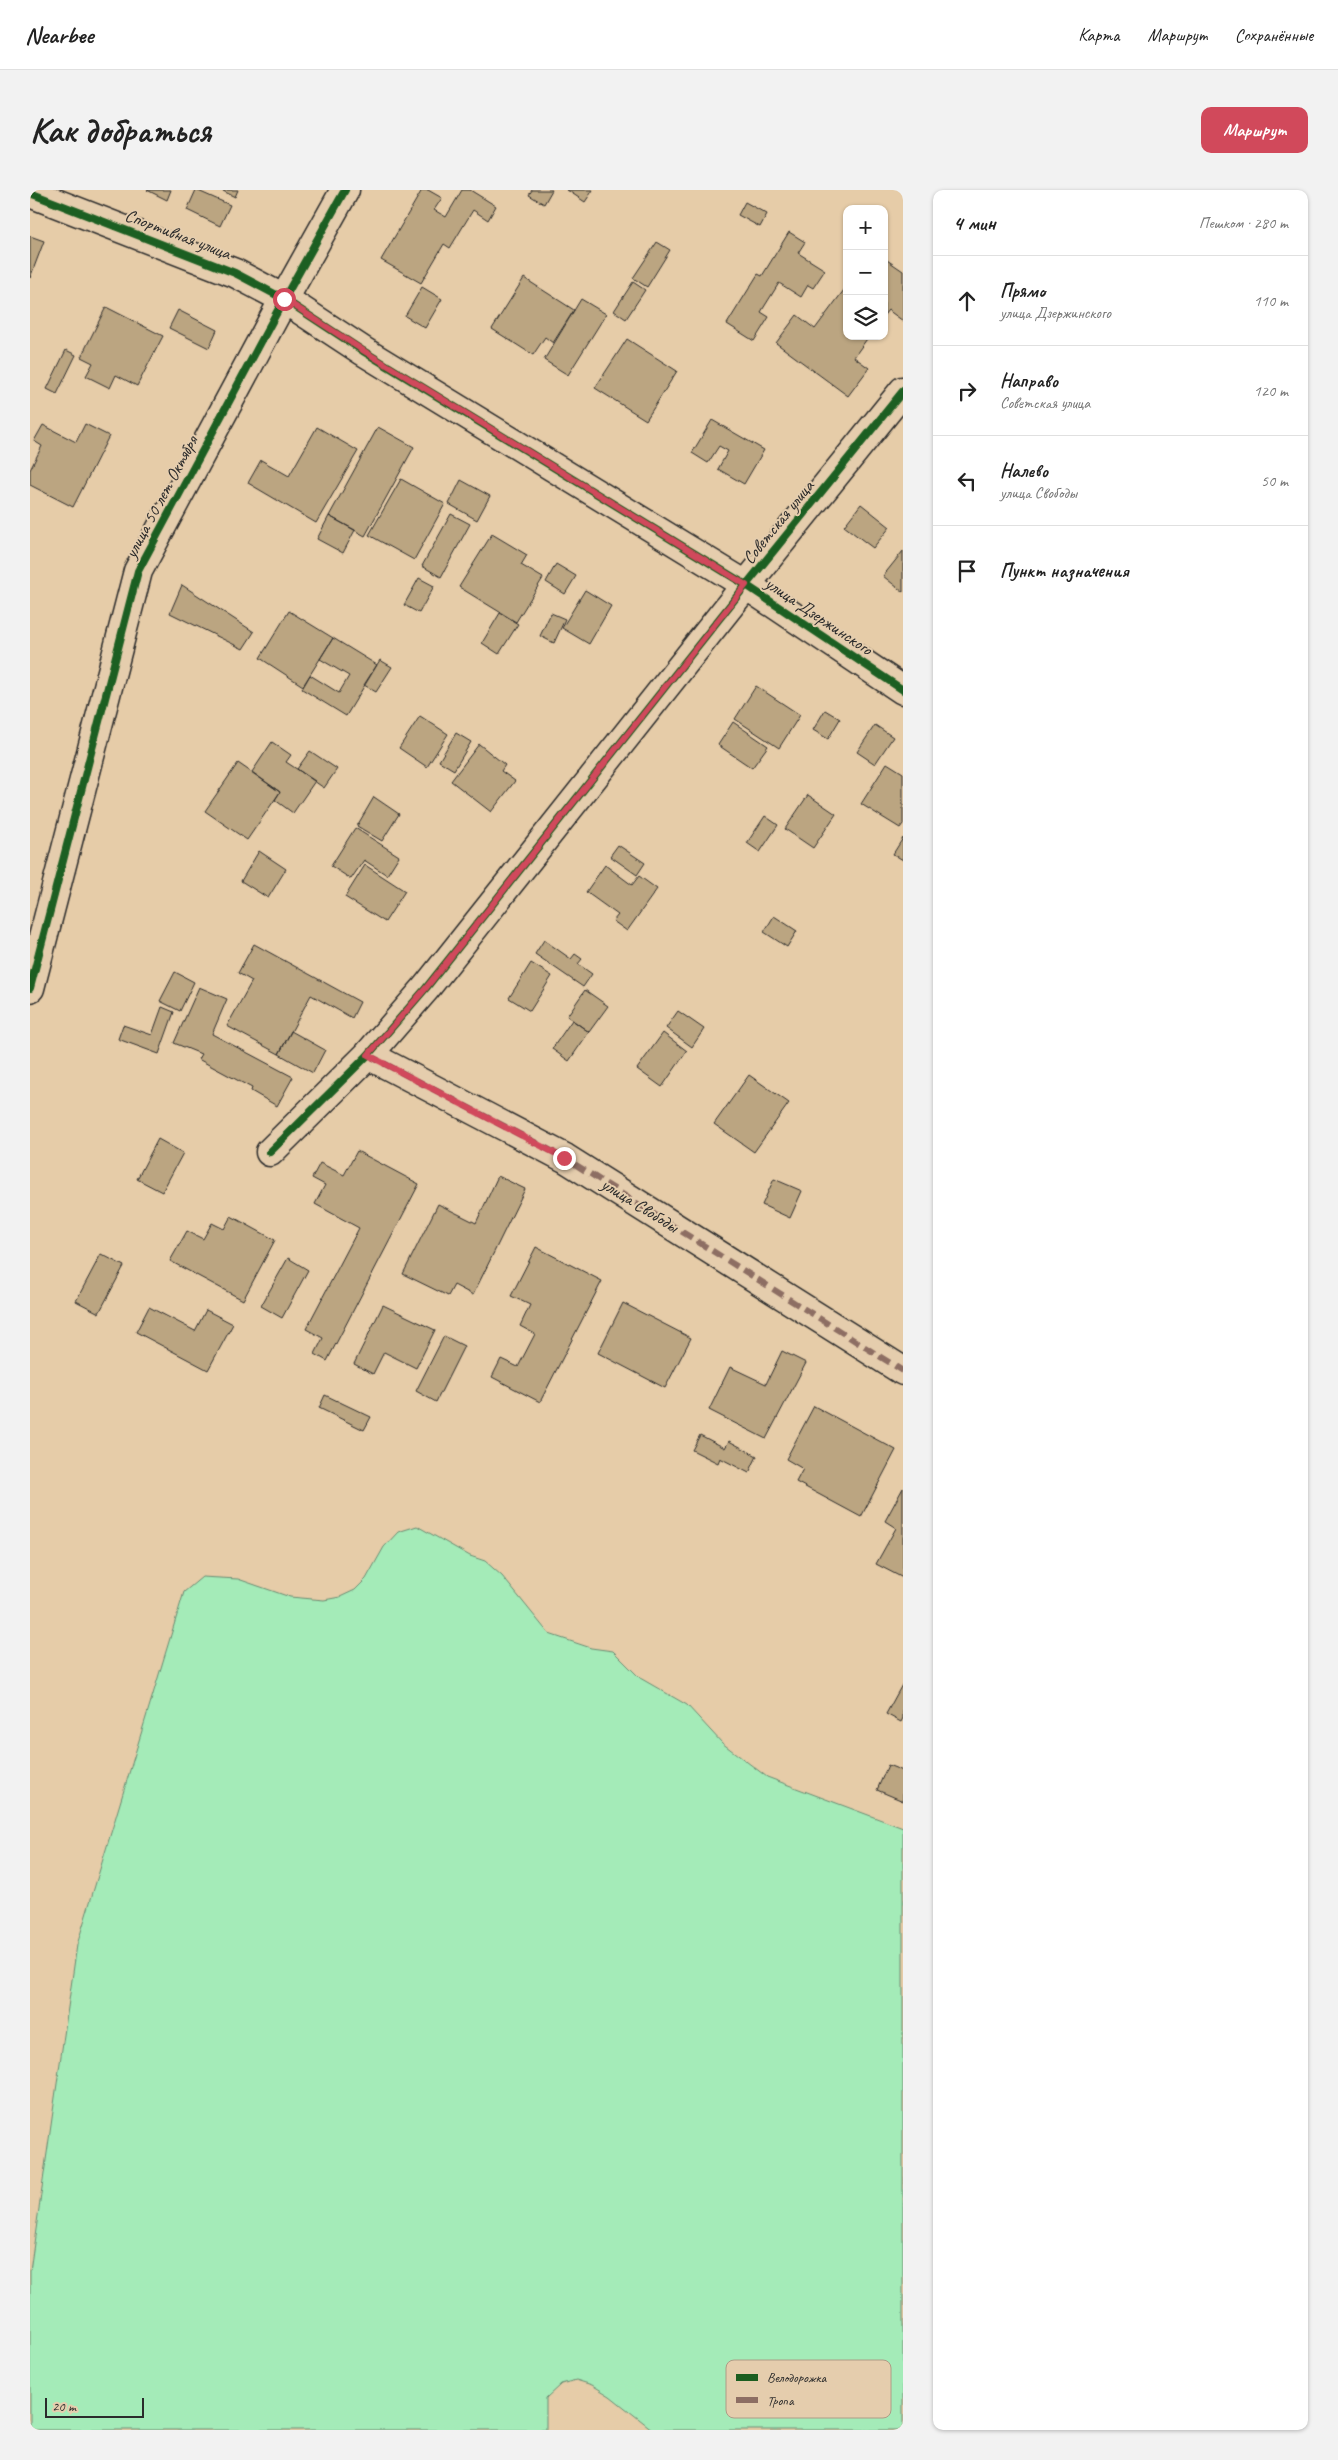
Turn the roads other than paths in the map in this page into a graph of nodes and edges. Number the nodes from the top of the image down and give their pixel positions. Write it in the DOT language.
graph roads {
  1 [pos="346,190"];
  2 [pos="30,193"];
  3 [pos="284,299"];
  4 [pos="903,391"];
  5 [pos="746,585"];
  6 [pos="903,690"];
  7 [pos="30,988"];
  8 [pos="368,1055"];
  9 [pos="270,1152"];
  10 [pos="903,1371"];
  1 -- 3 [label="street, улица 50 лет Октября"];
  2 -- 3 [label="street, Спортивная улица"];
  3 -- 5 [label="street, улица Дзержинского"];
  3 -- 7 [label="street, улица 50 лет Октября"];
  4 -- 5 [label="street, Советская улица"];
  5 -- 6 [label="street, улица Дзержинского"];
  5 -- 8 [label="street, Советская улица"];
  8 -- 9 [label="street, Советская улица"];
  8 -- 10 [label="street, улица Свободы"];
}
